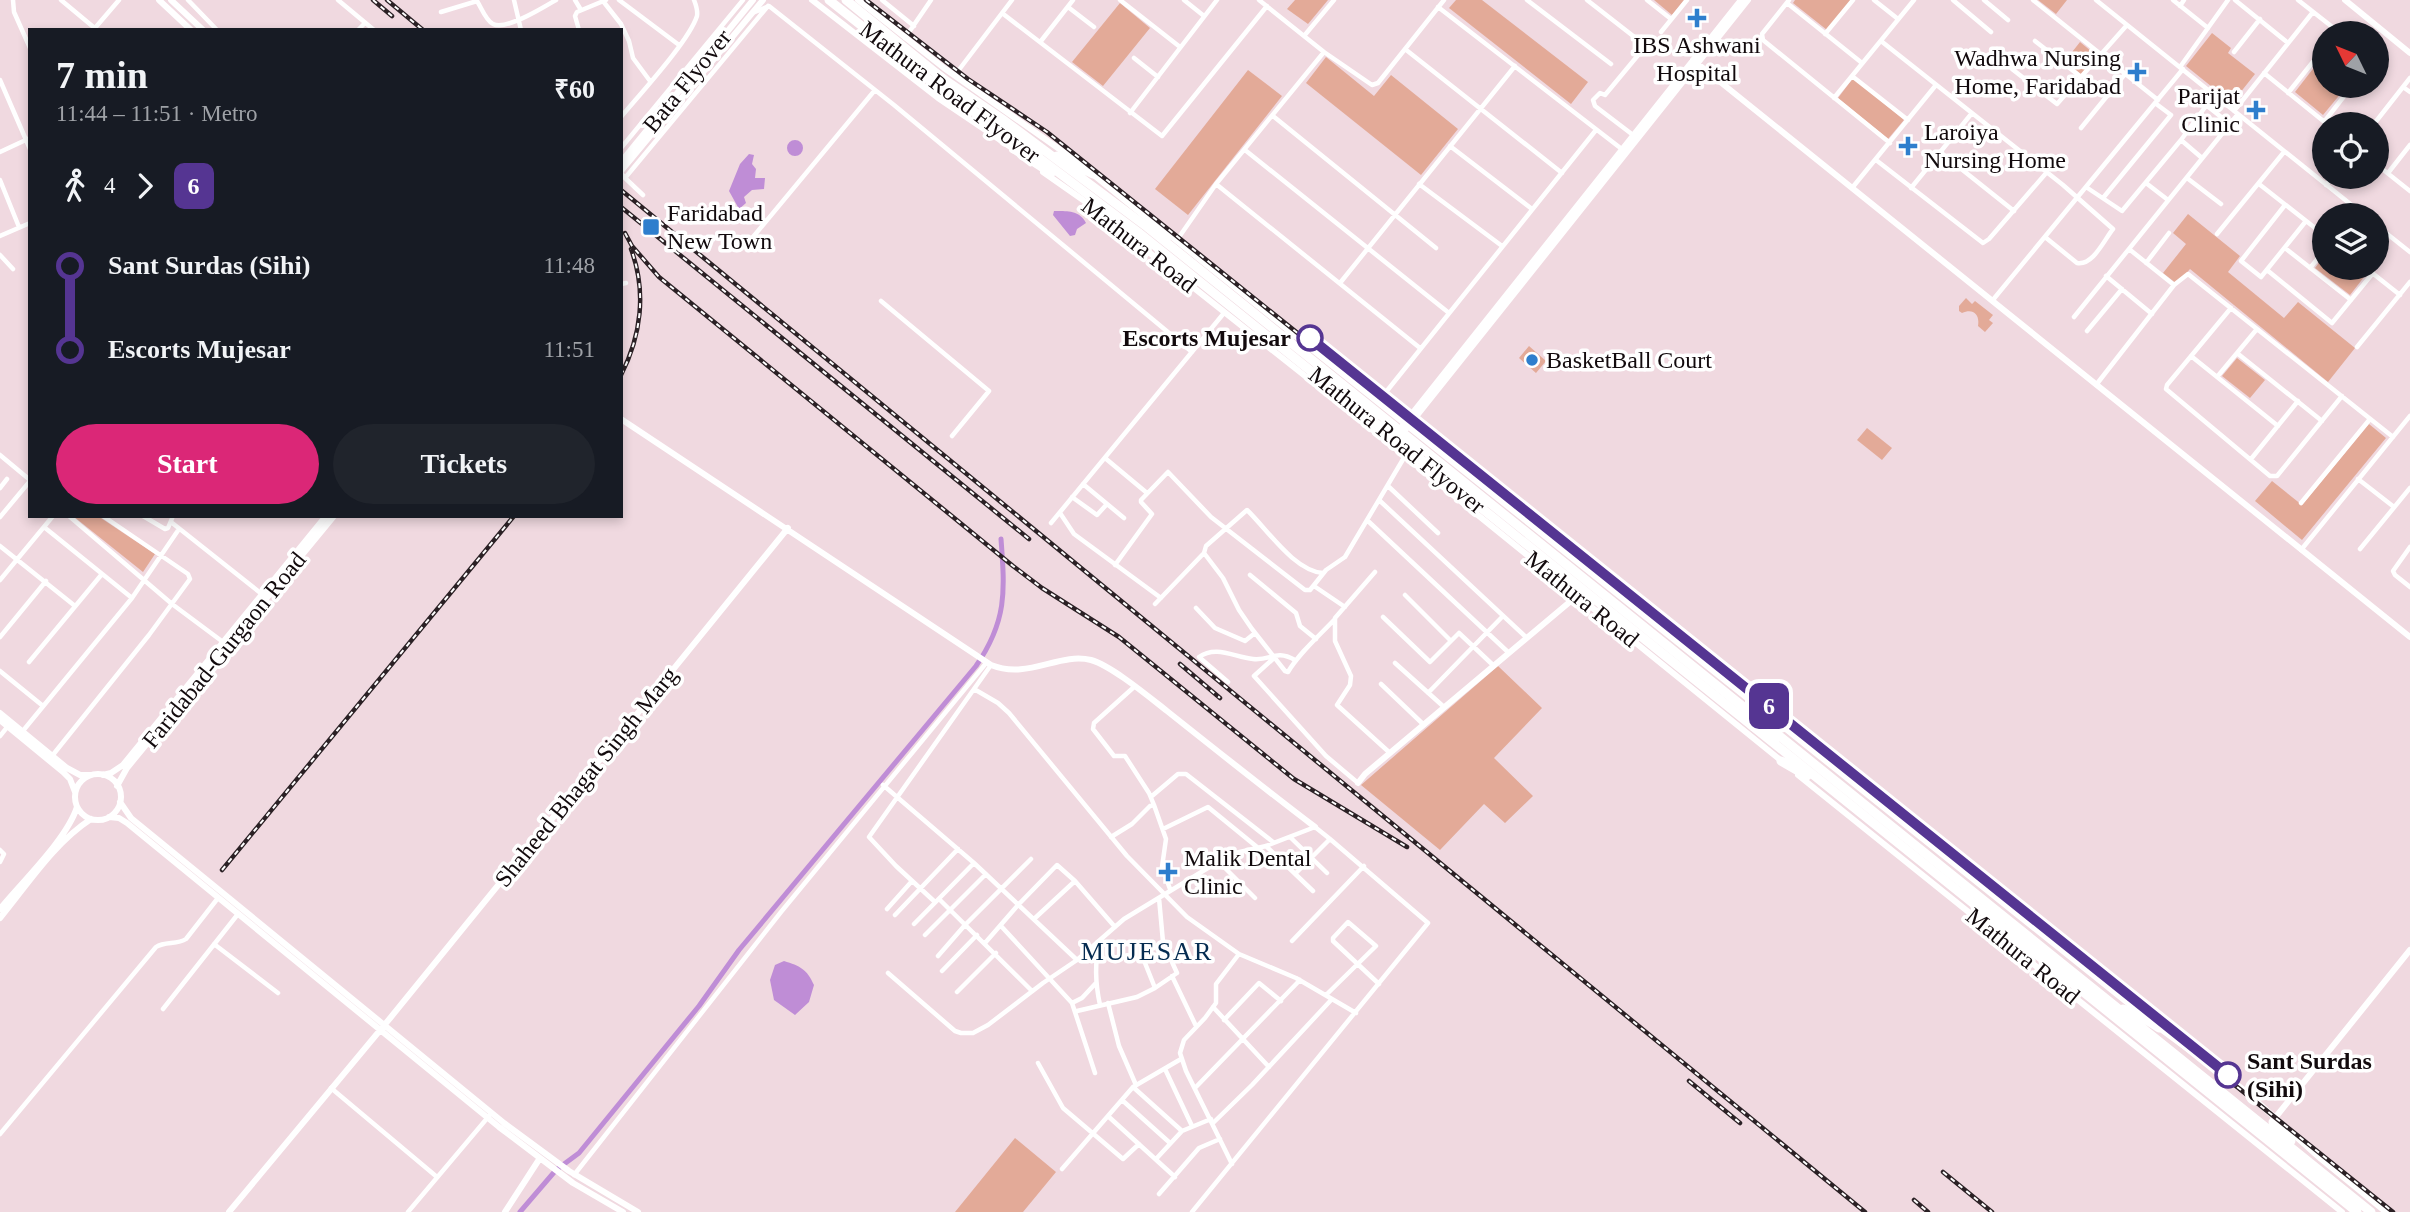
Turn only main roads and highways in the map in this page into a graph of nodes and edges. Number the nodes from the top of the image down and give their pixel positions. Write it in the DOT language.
graph roads {
  1 [pos="829,0"];
  2 [pos="846,0"];
  3 [pos="1014,149"];
  4 [pos="1042,149"];
  5 [pos="1093,174"];
  6 [pos="1083,190"];
  7 [pos="1153,224"];
  8 [pos="1194,265"];
  9 [pos="1573,576"];
  10 [pos="1781,761"];
  11 [pos="1827,786"];
  12 [pos="2114,993"];
  13 [pos="2117,1007"];
  14 [pos="2159,1028"];
  15 [pos="2357,1212"];
  16 [pos="2371,1212"];
  1 -- 6 [label="highway, Mathura Road Flyover"];
  2 -- 4 [label="highway, Mathura Road Flyover"];
  3 -- 6 [label="highway"];
  4 -- 5 [label="highway"];
  4 -- 8 [label="highway, Mathura Road"];
  6 -- 9 [label="highway, Mathura Road Flyover"];
  7 -- 8 [label="highway"];
  8 -- 9 [label="highway, Mathura Road Flyover"];
  9 -- 11 [label="highway, Mathura Road Flyover"];
  9 -- 13 [label="highway, Mathura Road Flyover"];
  10 -- 11 [label="highway"];
  11 -- 15 [label="highway, Mathura Road"];
  12 -- 13 [label="highway"];
  13 -- 14 [label="highway"];
  13 -- 16 [label="highway, Mathura Road"];
}
